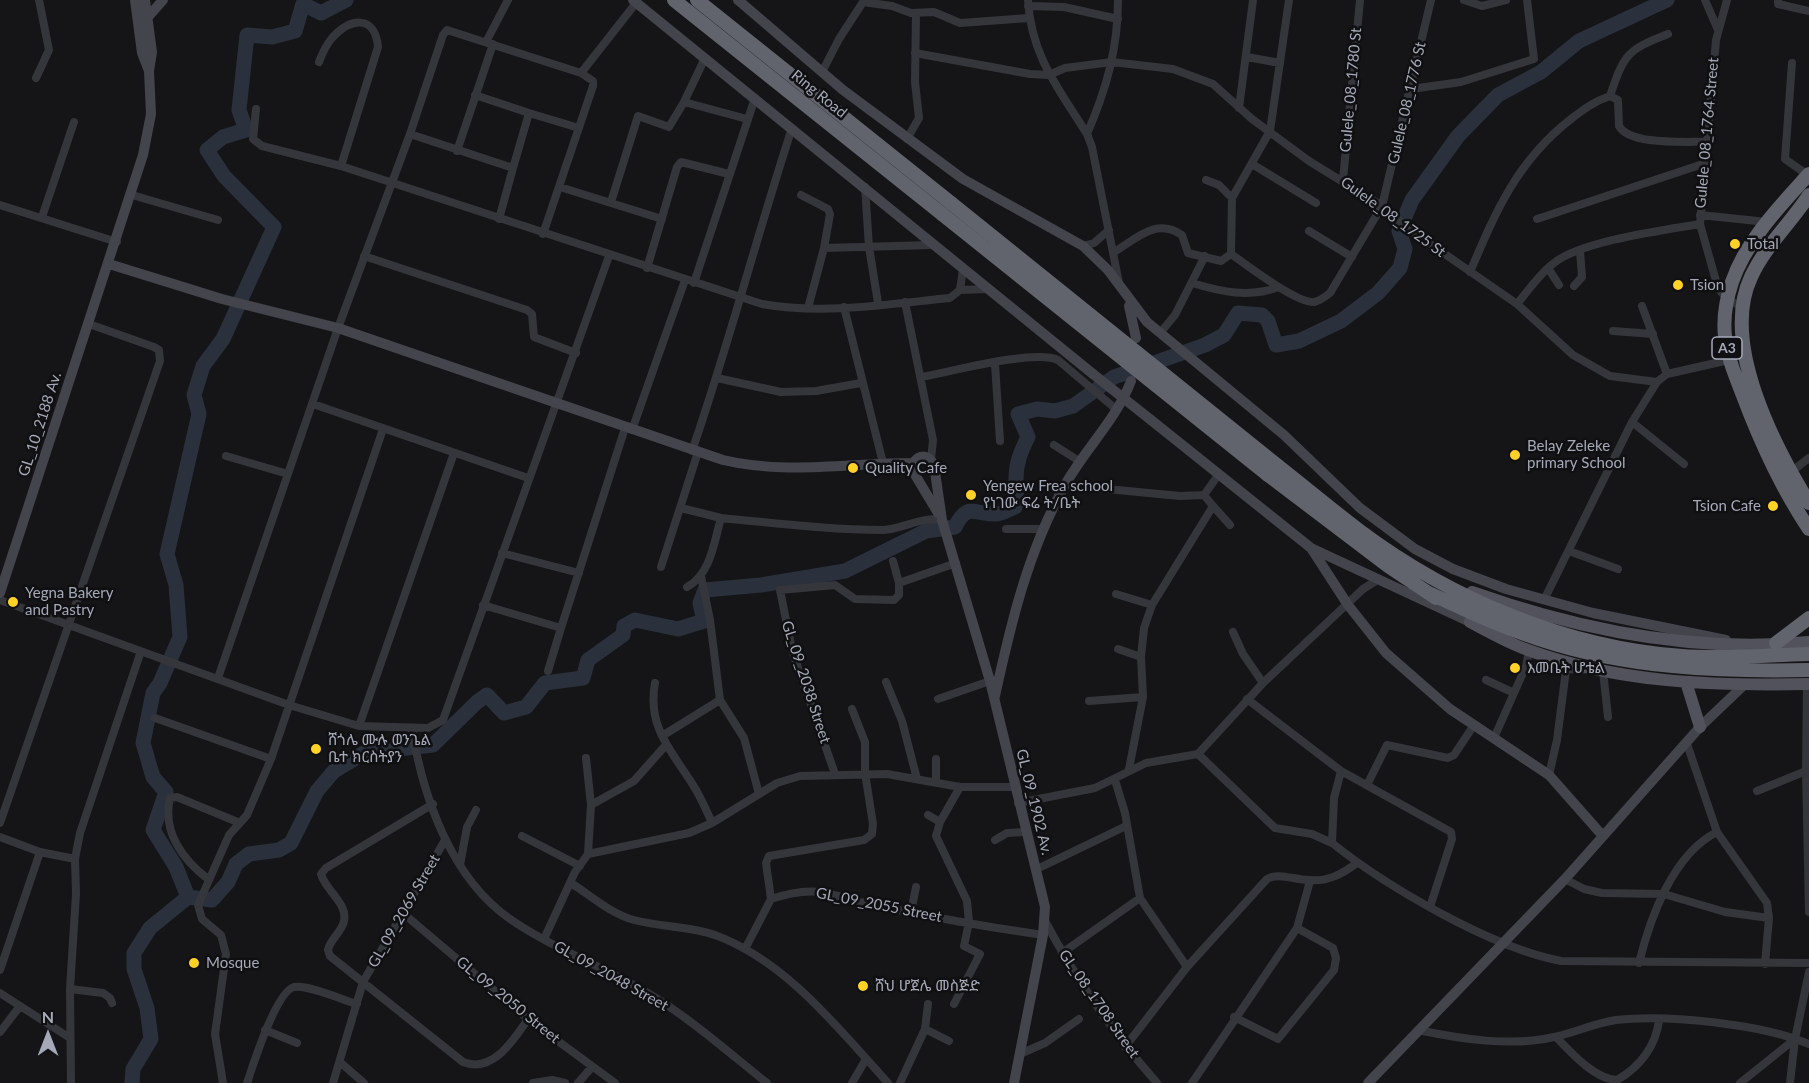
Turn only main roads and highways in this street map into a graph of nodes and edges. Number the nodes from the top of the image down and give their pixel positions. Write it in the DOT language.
graph roads {
  1 [pos="674,0"];
  2 [pos="697,0"];
  3 [pos="1809,175"];
  4 [pos="1809,195"];
  5 [pos="947,209"];
  6 [pos="1273,470"];
  7 [pos="1809,503"];
  8 [pos="1809,529"];
  9 [pos="1433,578"];
  10 [pos="1429,593"];
  11 [pos="1809,618"];
  12 [pos="1470,622"];
  13 [pos="1809,642"];
  14 [pos="1776,643"];
  15 [pos="1809,654"];
  16 [pos="1808,679"];
  17 [pos="1686,682"];
  18 [pos="1700,727"];
  1 -- 5 [label="highway, Ring Road"];
  2 -- 5 [label="highway, Ring Road"];
  3 -- 8 [label="highway, A3"];
  4 -- 7 [label="highway, A3"];
  5 -- 6 [label="highway, bridge"];
  6 -- 9 [label="highway"];
  6 -- 10 [label="highway"];
  9 -- 14 [label="main road"];
  9 -- 15 [label="highway"];
  10 -- 12 [label="highway"];
  10 -- 16 [label="highway"];
  11 -- 14 [label="highway"];
  12 -- 17 [label="main road"];
  13 -- 14 [label="main road"];
  16 -- 17 [label="main road"];
  17 -- 18 [label="main road"];
}
